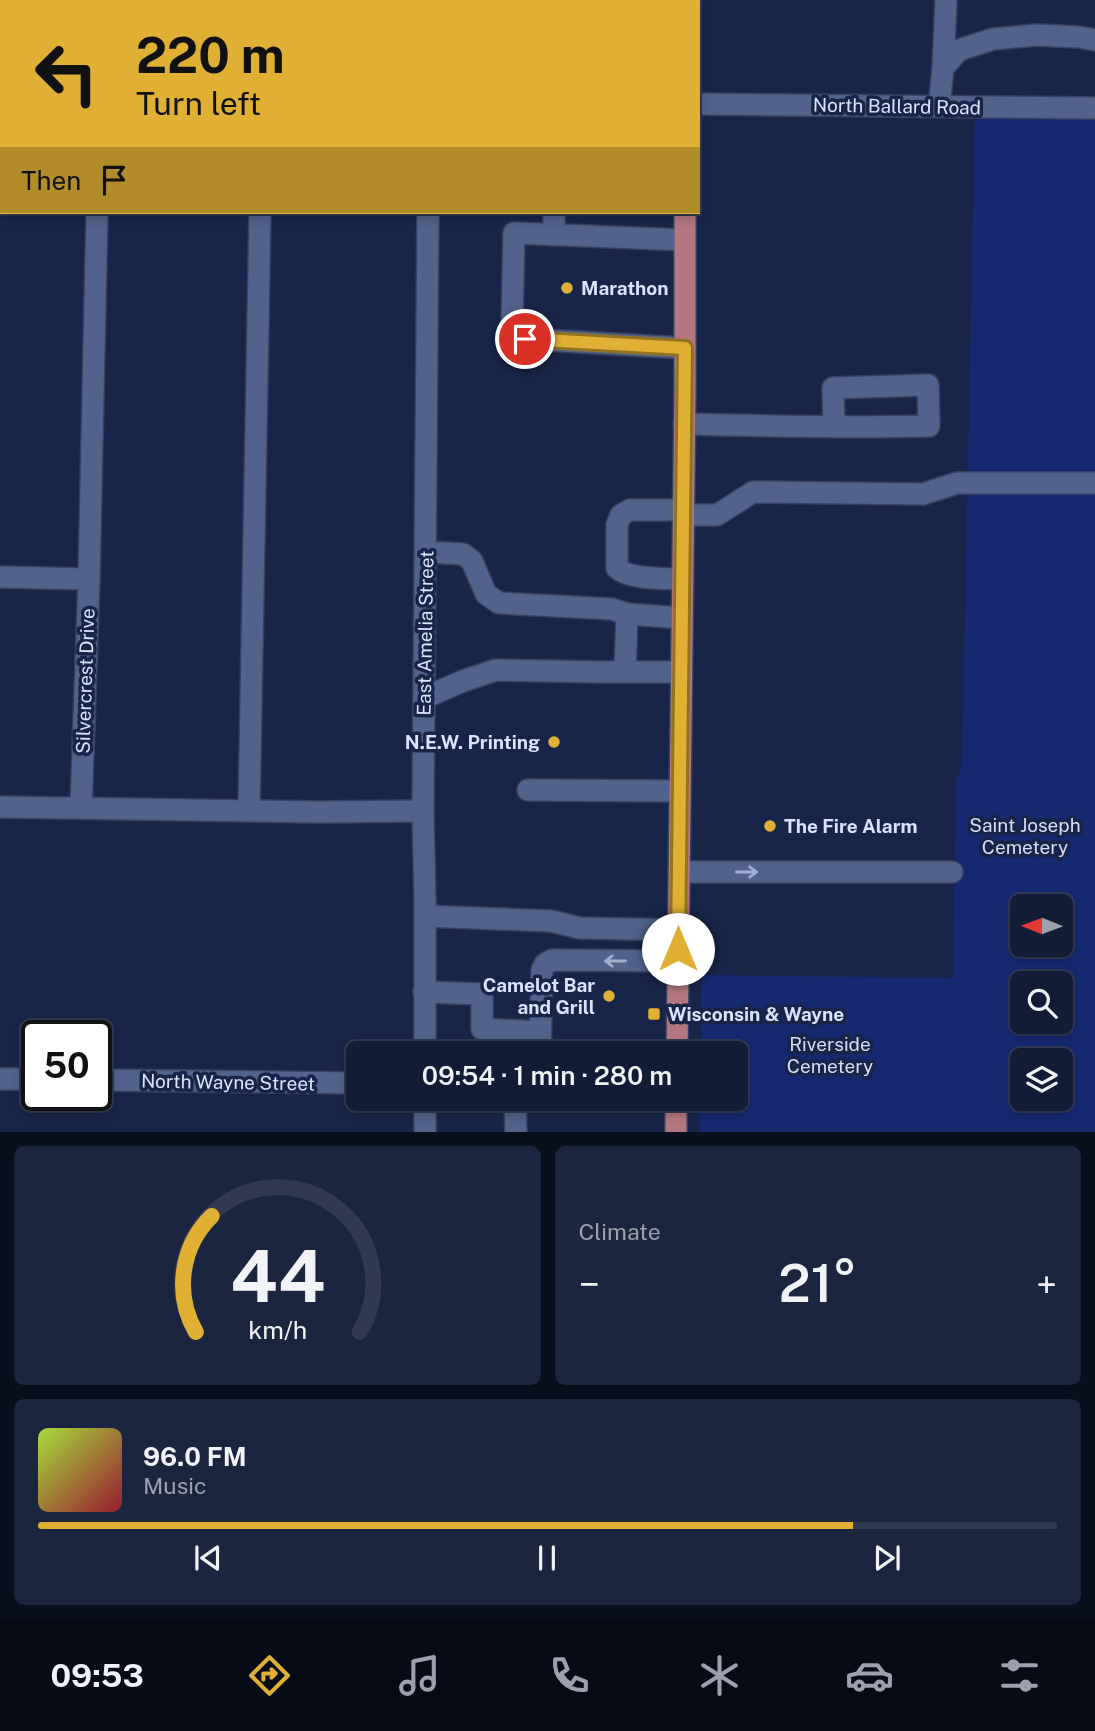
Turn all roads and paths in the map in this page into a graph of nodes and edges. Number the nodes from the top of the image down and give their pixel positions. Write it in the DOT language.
graph roads {
  1 [pos="946,0"];
  2 [pos="1095,40"];
  3 [pos="943,68"];
  4 [pos="700,104"];
  5 [pos="939,107"];
  6 [pos="1095,108"];
  7 [pos="97,214"];
  8 [pos="260,214"];
  9 [pos="428,214"];
  10 [pos="554,214"];
  11 [pos="685,214"];
  12 [pos="554,234"];
  13 [pos="685,240"];
  14 [pos="685,348"];
  15 [pos="684,424"];
  16 [pos="834,427"];
  17 [pos="1095,483"];
  18 [pos="684,513"];
  19 [pos="426,552"];
  20 [pos="0,577"];
  21 [pos="89,579"];
  22 [pos="683,579"];
  23 [pos="626,614"];
  24 [pos="682,618"];
  25 [pos="625,672"];
  26 [pos="681,672"];
  27 [pos="424,698"];
  28 [pos="528,790"];
  29 [pos="680,791"];
  30 [pos="0,807"];
  31 [pos="81,808"];
  32 [pos="249,811"];
  33 [pos="423,811"];
  34 [pos="679,872"];
  35 [pos="952,872"];
  36 [pos="425,916"];
  37 [pos="678,930"];
  38 [pos="678,961"];
  39 [pos="424,992"];
  40 [pos="425,1041"];
  41 [pos="532,1041"];
  42 [pos="540,1041"];
  43 [pos="677,1041"];
  44 [pos="0,1079"];
  45 [pos="21,1079"];
  46 [pos="112,1080"];
  47 [pos="346,1083"];
  48 [pos="425,1111"];
  49 [pos="516,1111"];
  50 [pos="676,1111"];
  51 [pos="425,1132"];
  52 [pos="516,1132"];
  53 [pos="676,1132"];
  1 -- 3 [label="street"];
  2 -- 3 [label="street"];
  3 -- 5 [label="street"];
  4 -- 5 [label="street, North Ballard Road"];
  5 -- 6 [label="street, North Ballard Road"];
  7 -- 21 [label="street, Silvercrest Drive"];
  8 -- 32 [label="street"];
  9 -- 19 [label="street, East Amelia Street"];
  10 -- 12 [label="street"];
  11 -- 13 [label="main road"];
  12 -- 13 [label="street"];
  12 -- 14 [label="street"];
  13 -- 14 [label="main road"];
  14 -- 15 [label="main road"];
  15 -- 16 [label="street"];
  15 -- 18 [label="main road"];
  16 -- 16 [label="street"];
  17 -- 18 [label="street"];
  18 -- 22 [label="main road"];
  18 -- 22 [label="street"];
  19 -- 23 [label="street"];
  19 -- 27 [label="street, East Amelia Street"];
  20 -- 21 [label="street"];
  21 -- 31 [label="street, Silvercrest Drive"];
  22 -- 24 [label="main road"];
  23 -- 24 [label="street"];
  23 -- 25 [label="street"];
  24 -- 26 [label="main road"];
  25 -- 26 [label="street"];
  25 -- 27 [label="street"];
  26 -- 29 [label="main road"];
  27 -- 33 [label="street, East Amelia Street"];
  28 -- 29 [label="street"];
  29 -- 34 [label="main road"];
  30 -- 31 [label="street"];
  31 -- 32 [label="street"];
  32 -- 33 [label="street"];
  33 -- 36 [label="street, East Amelia Street"];
  34 -- 35 [label="street, one-way"];
  34 -- 37 [label="main road"];
  36 -- 37 [label="street"];
  36 -- 39 [label="street, East Amelia Street"];
  37 -- 38 [label="main road"];
  38 -- 42 [label="street, one-way"];
  38 -- 43 [label="main road"];
  39 -- 40 [label="street, East Amelia Street"];
  39 -- 41 [label="street"];
  44 -- 45 [label="street"];
  46 -- 47 [label="street, North Wayne Street"];
  48 -- 51 [label="street"];
  49 -- 52 [label="street"];
  50 -- 53 [label="main road"];
}
